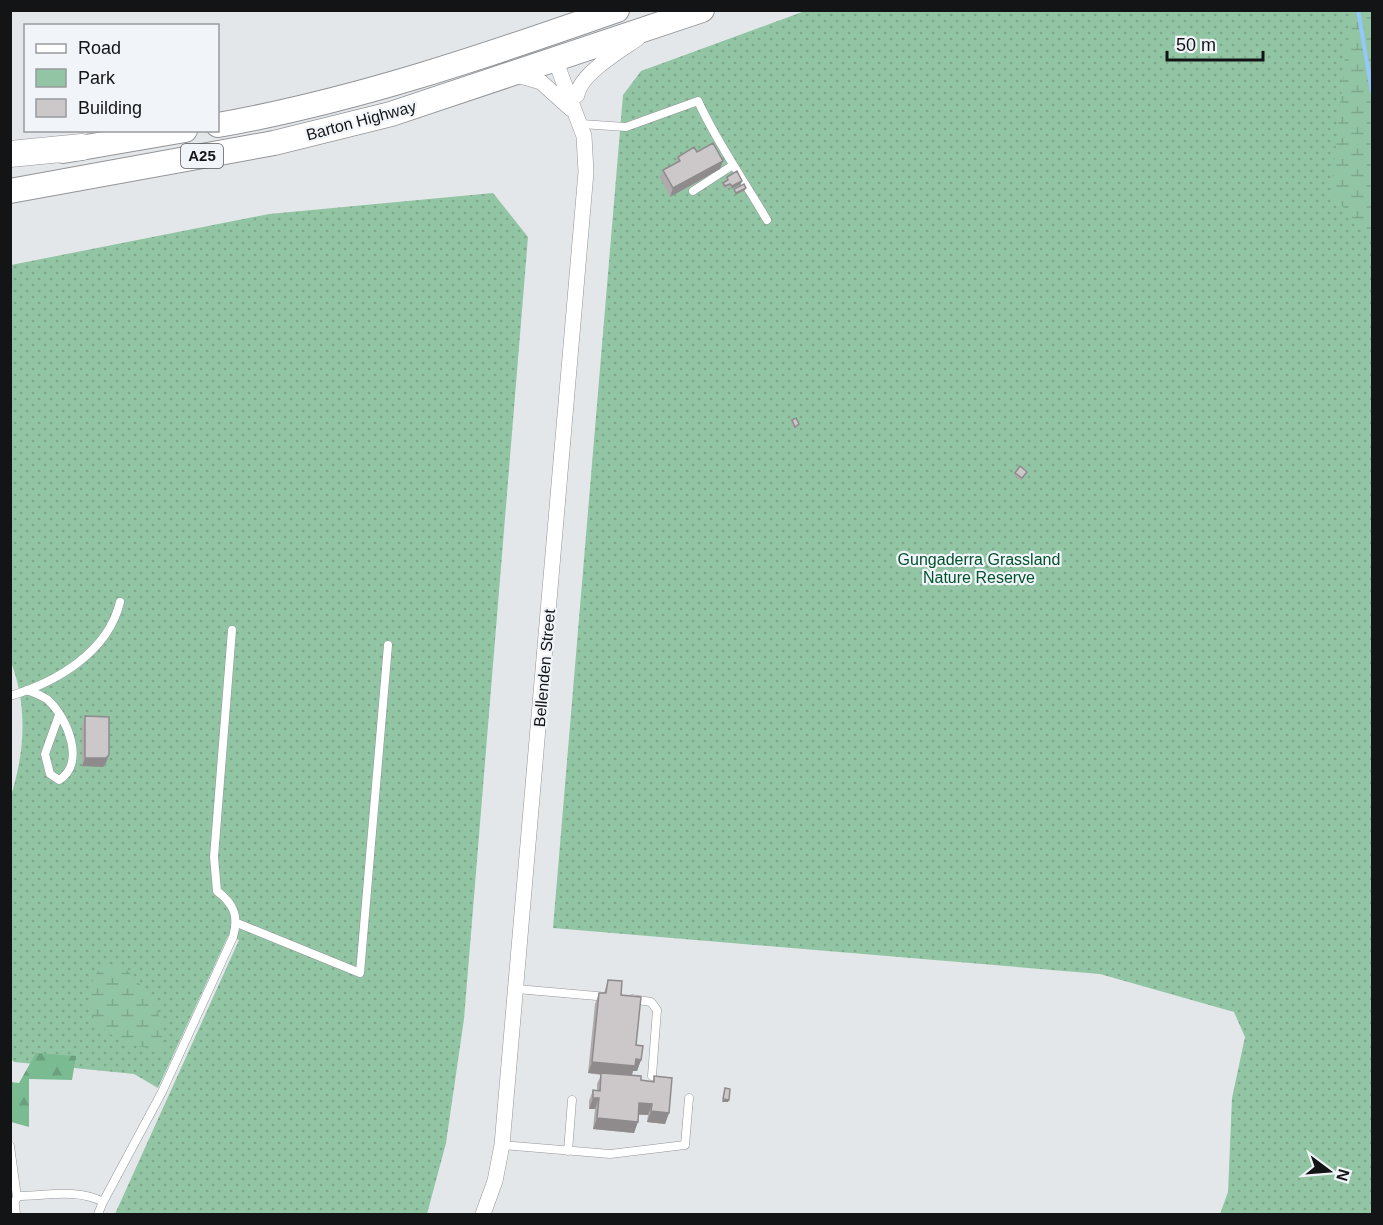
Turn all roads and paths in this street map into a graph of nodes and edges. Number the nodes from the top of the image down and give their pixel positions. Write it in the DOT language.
graph roads {
  1 [pos="617,10"];
  2 [pos="702,10"];
  3 [pos="586,21"];
  4 [pos="653,27"];
  5 [pos="561,56"];
  6 [pos="505,62"];
  7 [pos="577,95"];
  8 [pos="579,120"];
  9 [pos="219,125"];
  10 [pos="173,132"];
  11 [pos="82,147"];
  12 [pos="10,154"];
  13 [pos="10,160"];
  14 [pos="733,165"];
  15 [pos="10,191"];
  16 [pos="693,191"];
  17 [pos="767,220"];
  18 [pos="120,602"];
  19 [pos="232,630"];
  20 [pos="388,645"];
  21 [pos="27,690"];
  22 [pos="10,696"];
  23 [pos="59,715"];
  24 [pos="237,923"];
  25 [pos="516,989"];
  26 [pos="652,1076"];
  27 [pos="689,1098"];
  28 [pos="572,1100"];
  29 [pos="502,1145"];
  30 [pos="10,1146"];
  31 [pos="568,1151"];
  32 [pos="14,1201"];
  33 [pos="103,1202"];
  34 [pos="16,1215"];
  35 [pos="98,1215"];
  36 [pos="483,1215"];
  1 -- 3 [label="highway, Barton Highway / A25"];
  2 -- 4 [label="highway"];
  3 -- 5 [label="highway"];
  3 -- 6 [label="highway, Barton Highway / A25"];
  4 -- 5 [label="highway"];
  4 -- 7 [label="street"];
  5 -- 6 [label="highway"];
  5 -- 7 [label="street, Bellenden Street"];
  5 -- 8 [label="street, Bellenden Street"];
  6 -- 8 [label="street"];
  6 -- 9 [label="highway, Barton Highway / A25"];
  6 -- 15 [label="highway, Barton Highway / A25"];
  7 -- 8 [label="street, Bellenden Street"];
  8 -- 14 [label="lane"];
  8 -- 25 [label="street, Bellenden Street"];
  10 -- 11 [label="highway, A25"];
  11 -- 12 [label="highway"];
  11 -- 13 [label="highway, A25"];
  14 -- 16 [label="lane"];
  14 -- 17 [label="lane"];
  18 -- 21 [label="lane"];
  19 -- 24 [label="lane"];
  20 -- 24 [label="lane"];
  21 -- 22 [label="lane"];
  21 -- 23 [label="lane"];
  23 -- 23 [label="lane"];
  24 -- 33 [label="lane"];
  25 -- 26 [label="lane"];
  25 -- 29 [label="street, Bellenden Street"];
  27 -- 31 [label="lane"];
  28 -- 31 [label="lane"];
  29 -- 31 [label="lane"];
  29 -- 36 [label="street, Bellenden Street"];
  30 -- 32 [label="lane"];
  32 -- 33 [label="lane"];
  32 -- 34 [label="lane"];
  33 -- 35 [label="lane"];
}
